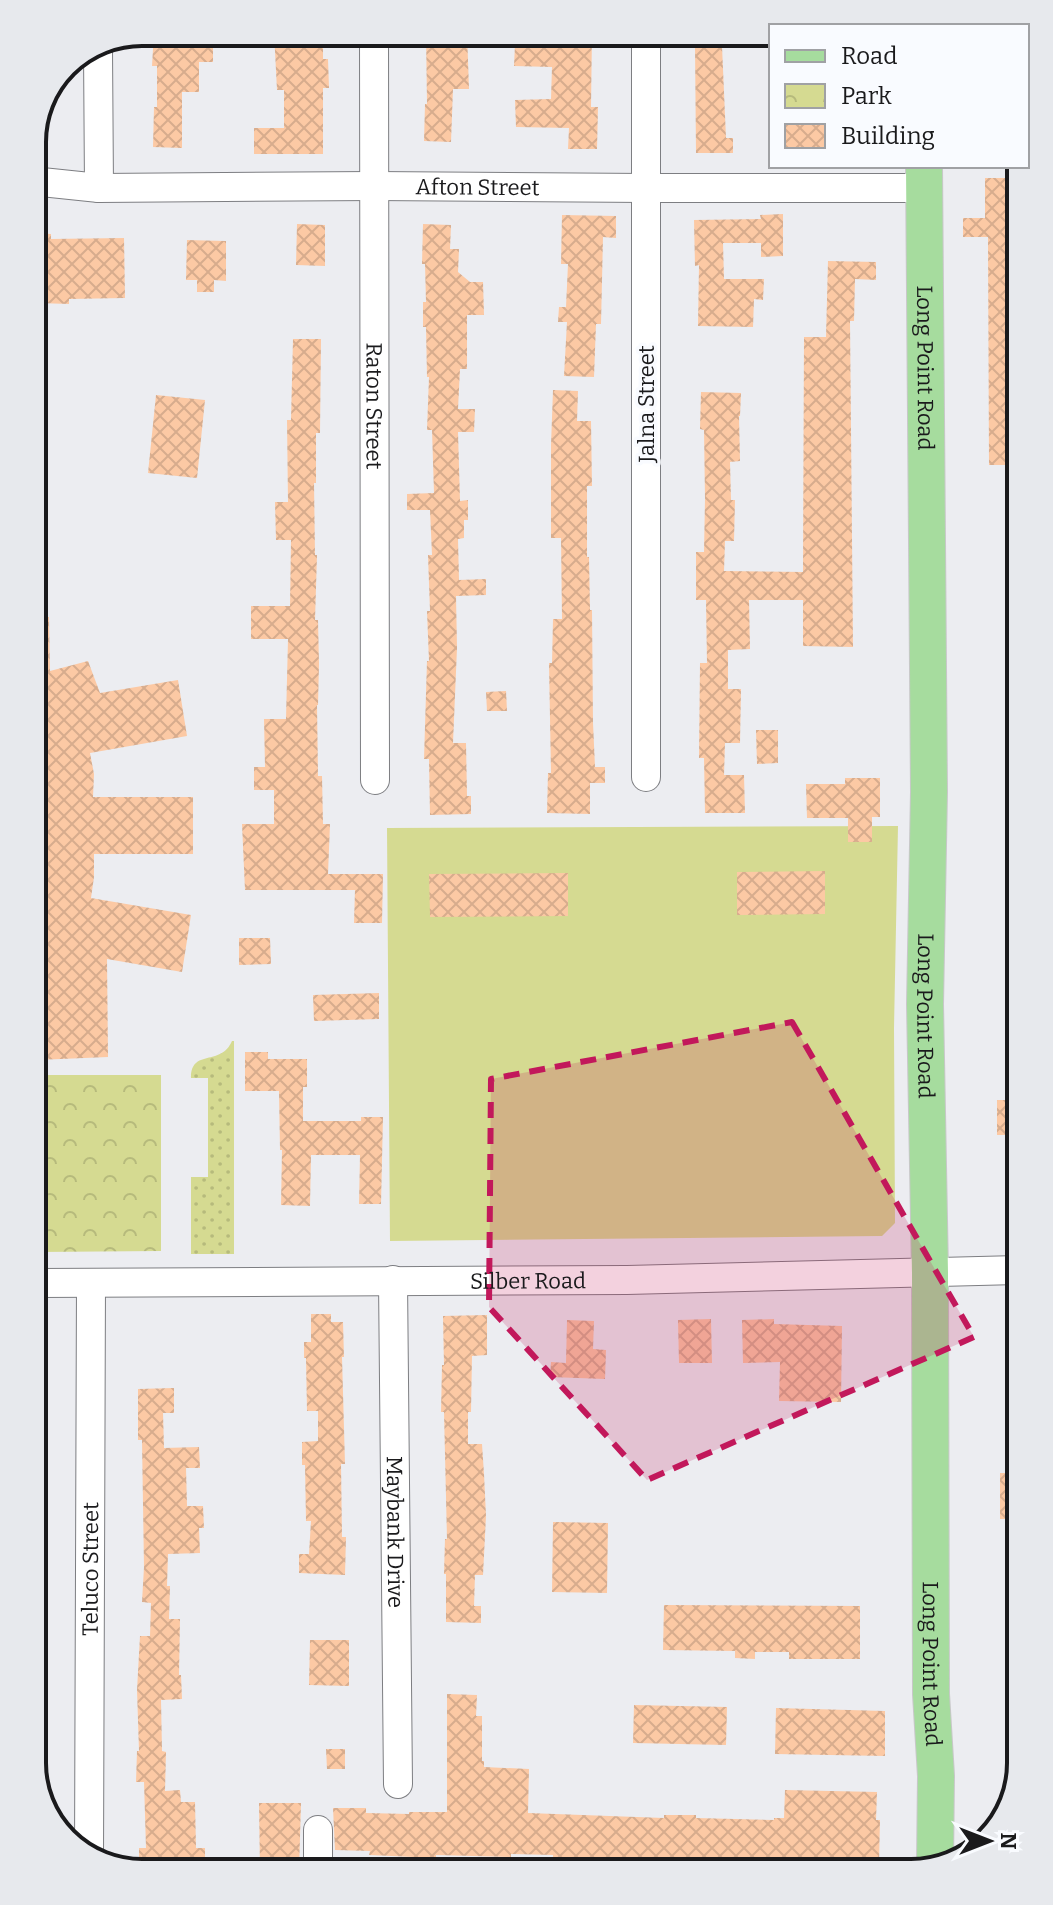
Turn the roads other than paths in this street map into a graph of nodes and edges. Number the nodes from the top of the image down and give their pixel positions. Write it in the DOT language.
graph roads {
  1 [pos="374,46"];
  2 [pos="646,46"];
  3 [pos="98,57"];
  4 [pos="924,177"];
  5 [pos="46,182"];
  6 [pos="374,186"];
  7 [pos="99,188"];
  8 [pos="646,188"];
  9 [pos="646,777"];
  10 [pos="375,780"];
  11 [pos="1007,1270"];
  12 [pos="930,1273"];
  13 [pos="393,1280"];
  14 [pos="46,1283"];
  15 [pos="91,1283"];
  16 [pos="398,1784"];
  17 [pos="318,1830"];
  18 [pos="89,1843"];
  19 [pos="935,1856"];
  20 [pos="318,1859"];
  1 -- 6 [label="street, Raton Street"];
  2 -- 8 [label="street, Jalna Street"];
  3 -- 7 [label="street"];
  4 -- 8 [label="street, Afton Street"];
  4 -- 12 [label="main road, Long Point Road"];
  5 -- 7 [label="street, Afton Street"];
  6 -- 7 [label="street, Afton Street"];
  6 -- 8 [label="street, Afton Street"];
  6 -- 10 [label="street, Raton Street"];
  8 -- 9 [label="street, Jalna Street"];
  11 -- 12 [label="street, Silber Road"];
  12 -- 13 [label="street, Silber Road"];
  12 -- 19 [label="main road, Long Point Road"];
  13 -- 15 [label="street, Silber Road"];
  13 -- 16 [label="street, Maybank Drive"];
  14 -- 15 [label="street, Silber Road"];
  15 -- 18 [label="street, Teluco Street"];
  17 -- 20 [label="street"];
}
